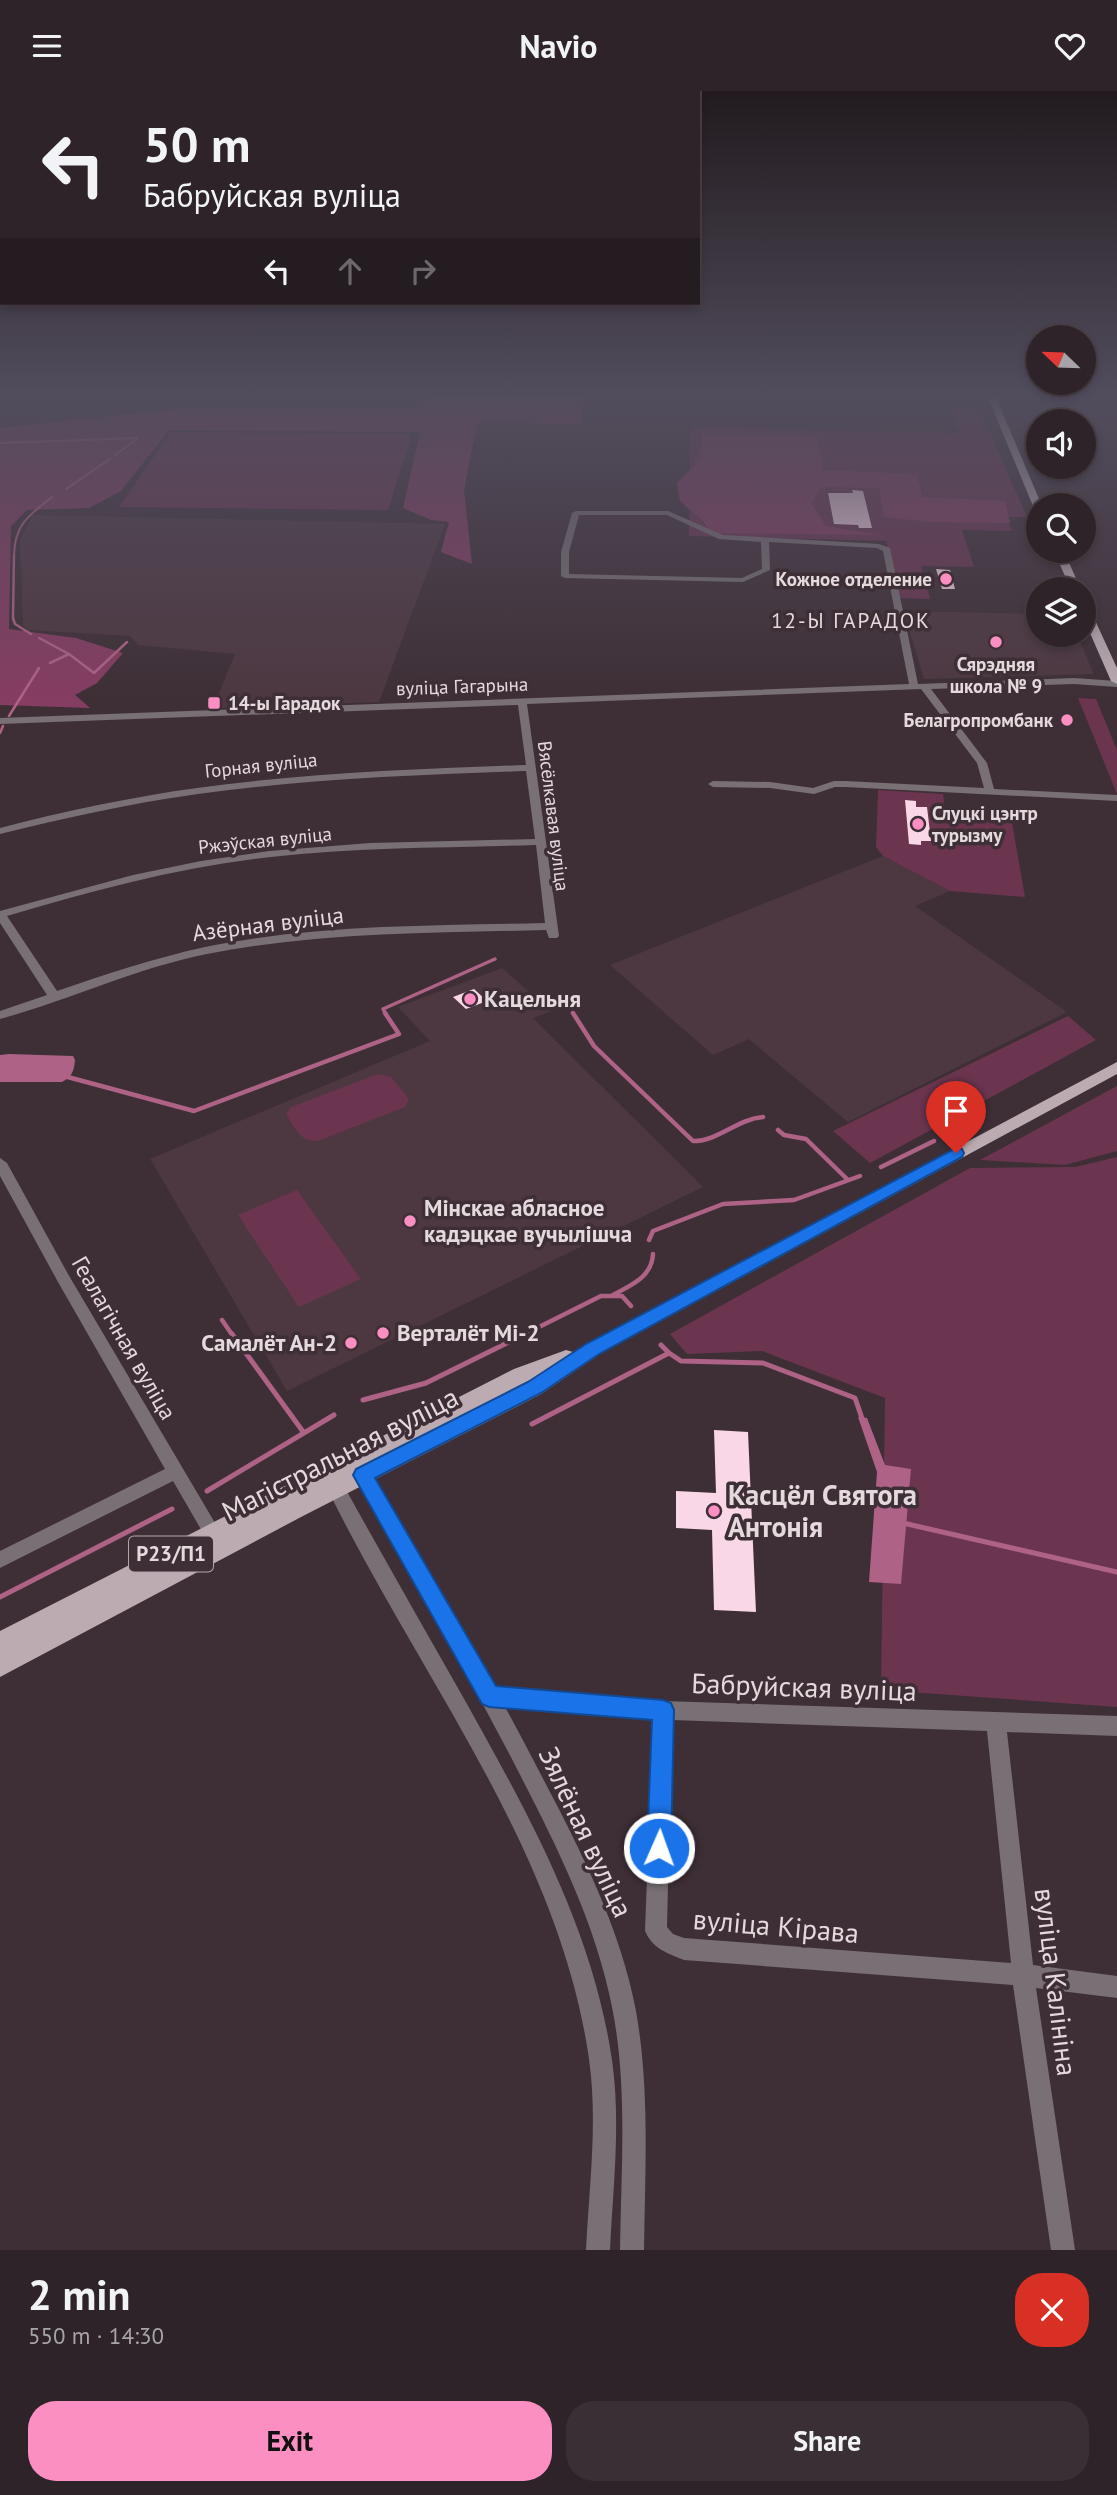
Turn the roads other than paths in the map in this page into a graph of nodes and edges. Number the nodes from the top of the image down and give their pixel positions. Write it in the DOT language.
graph roads {
  1 [pos="765,541"];
  2 [pos="1096,634"];
  3 [pos="1117,682"];
  4 [pos="920,688"];
  5 [pos="522,701"];
  6 [pos="0,721"];
  7 [pos="530,768"];
  8 [pos="713,784"];
  9 [pos="990,792"];
  10 [pos="1117,798"];
  11 [pos="0,831"];
  12 [pos="540,842"];
  13 [pos="0,914"];
  14 [pos="552,931"];
  15 [pos="55,997"];
  16 [pos="0,1015"];
  17 [pos="1117,1067"];
  18 [pos="0,1163"];
  19 [pos="353,1470"];
  20 [pos="175,1472"];
  21 [pos="336,1488"];
  22 [pos="212,1533"];
  23 [pos="0,1560"];
  24 [pos="0,1643"];
  25 [pos="0,1666"];
  26 [pos="489,1696"];
  27 [pos="663,1710"];
  28 [pos="996,1720"];
  29 [pos="1117,1726"];
  30 [pos="1023,1975"];
  31 [pos="1117,1987"];
  32 [pos="598,2250"];
  33 [pos="632,2250"];
  34 [pos="1063,2250"];
  1 -- 1 [label="street"];
  1 -- 4 [label="street"];
  2 -- 3 [label="main road"];
  3 -- 4 [label="street, вуліца Гагарына"];
  4 -- 5 [label="street, вуліца Гагарына"];
  4 -- 9 [label="street"];
  5 -- 6 [label="street, вуліца Гагарына"];
  5 -- 7 [label="street, Вясёлкавая вуліца"];
  7 -- 11 [label="street, Горная вуліца"];
  7 -- 12 [label="street, Вясёлкавая вуліца"];
  8 -- 9 [label="street"];
  9 -- 10 [label="street"];
  12 -- 13 [label="street, Ржэўская вуліца"];
  12 -- 14 [label="street, Вясёлкавая вуліца"];
  13 -- 15 [label="street"];
  14 -- 15 [label="street, Азёрная вуліца"];
  15 -- 16 [label="street, Азёрная вуліца"];
  17 -- 19 [label="main road, Магістральная вуліца / Р23/П1"];
  18 -- 20 [label="street, Геалагічная вуліца"];
  19 -- 21 [label="main road, Магістральная вуліца / Р23/П1"];
  19 -- 22 [label="main road, Магістральная вуліца / Р23/П1"];
  19 -- 26 [label="street, Зялёная вуліца"];
  20 -- 22 [label="street, Геалагічная вуліца"];
  20 -- 23 [label="street"];
  21 -- 25 [label="main road, Магістральная вуліца / Р23/П1"];
  21 -- 32 [label="street"];
  22 -- 24 [label="main road, Магістральная вуліца / Р23/П1"];
  26 -- 27 [label="street, Бабруйская вуліца"];
  26 -- 33 [label="street, Зялёная вуліца"];
  27 -- 28 [label="street, Бабруйская вуліца"];
  27 -- 30 [label="street, вуліца Кірава"];
  28 -- 29 [label="street, Бабруйская вуліца"];
  28 -- 30 [label="street, вуліца Калініна"];
  30 -- 31 [label="street, вуліца Кірава"];
  30 -- 34 [label="street, вуліца Калініна"];
}
